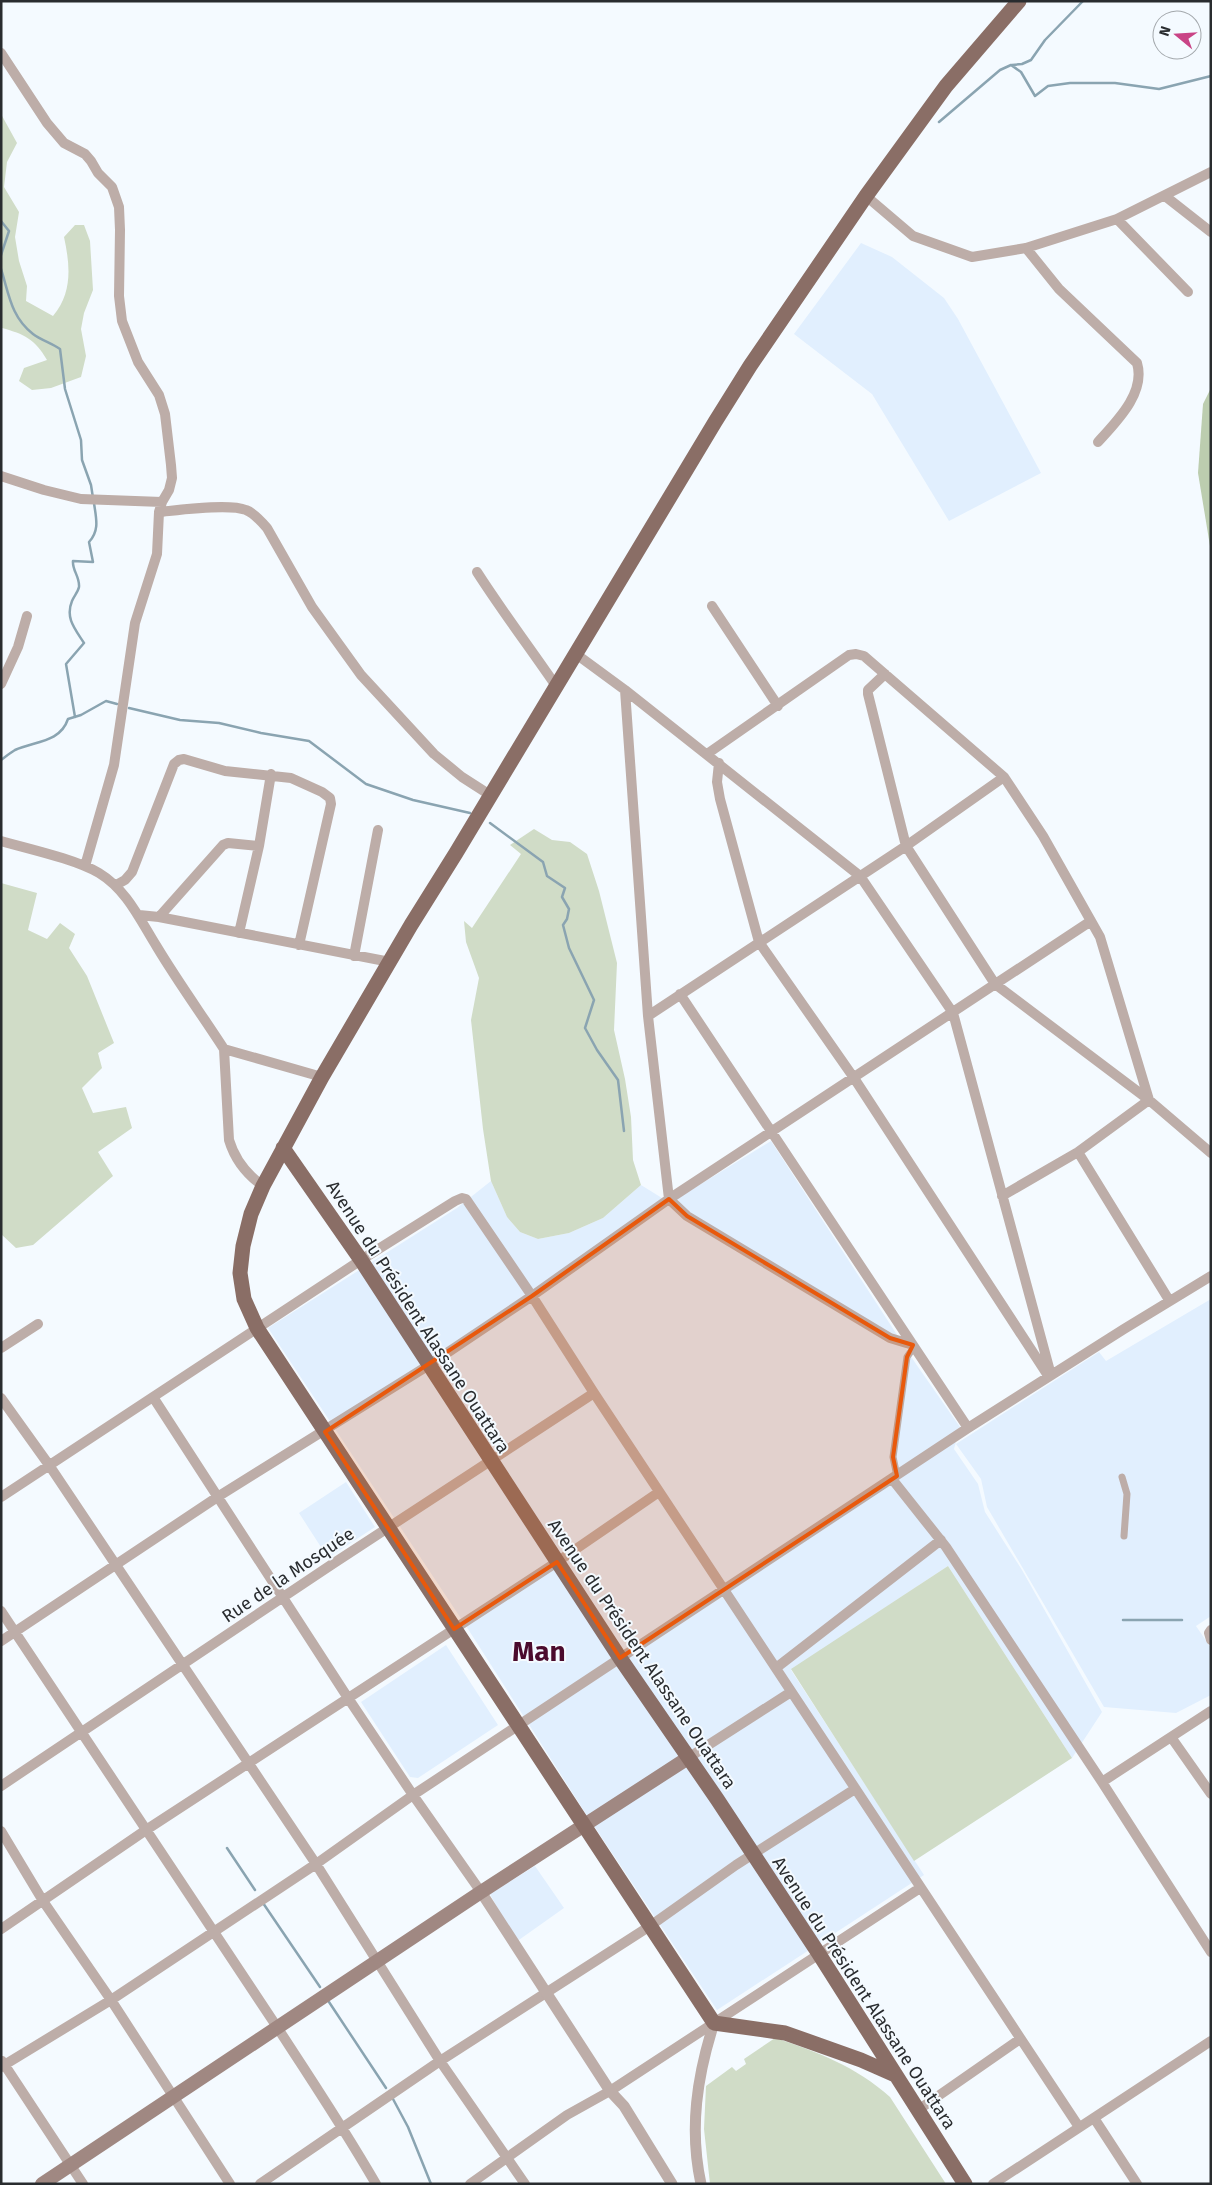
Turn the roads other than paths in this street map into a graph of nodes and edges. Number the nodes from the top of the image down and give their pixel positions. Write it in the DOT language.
graph roads {
  1 [pos="1018,1"];
  2 [pos="1,53"];
  3 [pos="1211,172"];
  4 [pos="866,196"];
  5 [pos="1165,196"];
  6 [pos="1117,220"];
  7 [pos="1211,232"];
  8 [pos="1026,248"];
  9 [pos="1188,292"];
  10 [pos="1098,442"];
  11 [pos="1,476"];
  12 [pos="160,507"];
  13 [pos="477,572"];
  14 [pos="712,606"];
  15 [pos="26,616"];
  16 [pos="576,654"];
  17 [pos="886,674"];
  18 [pos="1,684"];
  19 [pos="556,686"];
  20 [pos="625,690"];
  21 [pos="778,706"];
  22 [pos="706,754"];
  23 [pos="718,764"];
  24 [pos="271,774"];
  25 [pos="1004,777"];
  26 [pos="490,795"];
  27 [pos="378,830"];
  28 [pos="1,841"];
  29 [pos="259,846"];
  30 [pos="906,846"];
  31 [pos="85,866"];
  32 [pos="860,876"];
  33 [pos="116,885"];
  34 [pos="139,915"];
  35 [pos="159,917"];
  36 [pos="1092,921"];
  37 [pos="239,933"];
  38 [pos="759,942"];
  39 [pos="299,945"];
  40 [pos="354,956"];
  41 [pos="390,962"];
  42 [pos="995,984"];
  43 [pos="680,994"];
  44 [pos="953,1013"];
  45 [pos="648,1016"];
  46 [pos="224,1049"];
  47 [pos="322,1076"];
  48 [pos="854,1078"];
  49 [pos="1148,1100"];
  50 [pos="771,1131"];
  51 [pos="284,1148"];
  52 [pos="1078,1152"];
  53 [pos="1211,1153"];
  54 [pos="263,1186"];
  55 [pos="1002,1196"];
  56 [pos="669,1199"];
  57 [pos="361,1260"];
  58 [pos="1211,1276"];
  59 [pos="532,1296"];
  60 [pos="1169,1300"];
  61 [pos="38,1324"];
  62 [pos="257,1328"];
  63 [pos="914,1346"];
  64 [pos="1,1348"];
  65 [pos="429,1365"];
  66 [pos="1050,1376"];
  67 [pos="594,1393"];
  68 [pos="154,1397"];
  69 [pos="1,1398"];
  70 [pos="968,1428"];
  71 [pos="325,1432"];
  72 [pos="490,1460"];
  73 [pos="49,1465"];
  74 [pos="895,1477"];
  75 [pos="1122,1477"];
  76 [pos="659,1492"];
  77 [pos="219,1496"];
  78 [pos="1,1497"];
  79 [pos="388,1528"];
  80 [pos="1124,1536"];
  81 [pos="941,1540"];
  82 [pos="557,1562"];
  83 [pos="116,1565"];
  84 [pos="724,1590"];
  85 [pos="282,1598"];
  86 [pos="1,1611"];
  87 [pos="454,1628"];
  88 [pos="1211,1630"];
  89 [pos="15,1632"];
  90 [pos="1211,1640"];
  91 [pos="1,1641"];
  92 [pos="620,1658"];
  93 [pos="182,1665"];
  94 [pos="776,1668"];
  95 [pos="791,1692"];
  96 [pos="348,1698"];
  97 [pos="1211,1712"];
  98 [pos="518,1726"];
  99 [pos="80,1733"];
  100 [pos="1171,1737"];
  101 [pos="688,1758"];
  102 [pos="248,1763"];
  103 [pos="1102,1782"];
  104 [pos="1,1786"];
  105 [pos="855,1789"];
  106 [pos="1211,1794"];
  107 [pos="413,1795"];
  108 [pos="584,1826"];
  109 [pos="146,1830"];
  110 [pos="1,1832"];
  111 [pos="752,1855"];
  112 [pos="316,1864"];
  113 [pos="920,1888"];
  114 [pos="481,1892"];
  115 [pos="43,1901"];
  116 [pos="650,1926"];
  117 [pos="1,1929"];
  118 [pos="214,1930"];
  119 [pos="1211,1952"];
  120 [pos="819,1954"];
  121 [pos="378,1961"];
  122 [pos="547,1992"];
  123 [pos="111,2000"];
  124 [pos="714,2023"];
  125 [pos="277,2028"];
  126 [pos="1020,2039"];
  127 [pos="1211,2040"];
  128 [pos="440,2062"];
  129 [pos="2,2064"];
  130 [pos="895,2075"];
  131 [pos="610,2091"];
  132 [pos="174,2098"];
  133 [pos="918,2110"];
  134 [pos="1094,2118"];
  135 [pos="344,2127"];
  136 [pos="1078,2127"];
  137 [pos="508,2158"];
  138 [pos="70,2164"];
  139 [pos="699,2182"];
  140 [pos="42,2184"];
  141 [pos="83,2184"];
  142 [pos="230,2184"];
  143 [pos="260,2184"];
  144 [pos="376,2184"];
  145 [pos="470,2184"];
  146 [pos="525,2184"];
  147 [pos="672,2184"];
  148 [pos="965,2184"];
  149 [pos="993,2184"];
  150 [pos="1136,2184"];
  1 -- 4 [label="main road"];
  2 -- 12 [label="street"];
  3 -- 5 [label="street"];
  4 -- 8 [label="street"];
  4 -- 16 [label="main road"];
  5 -- 6 [label="street"];
  5 -- 7 [label="street"];
  6 -- 8 [label="street"];
  6 -- 9 [label="street"];
  8 -- 10 [label="street"];
  11 -- 12 [label="street"];
  12 -- 26 [label="street"];
  12 -- 31 [label="street"];
  13 -- 19 [label="street"];
  14 -- 21 [label="street"];
  15 -- 18 [label="street"];
  16 -- 19 [label="main road"];
  16 -- 20 [label="street"];
  17 -- 21 [label="street"];
  17 -- 25 [label="street"];
  17 -- 30 [label="street"];
  19 -- 26 [label="main road"];
  20 -- 22 [label="street"];
  20 -- 45 [label="street"];
  21 -- 22 [label="street"];
  22 -- 23 [label="street"];
  23 -- 32 [label="street"];
  23 -- 38 [label="street"];
  24 -- 29 [label="street"];
  24 -- 33 [label="street"];
  24 -- 39 [label="street"];
  25 -- 30 [label="street"];
  25 -- 36 [label="street"];
  26 -- 41 [label="main road"];
  27 -- 40 [label="street"];
  28 -- 31 [label="street"];
  29 -- 35 [label="street"];
  29 -- 37 [label="street"];
  30 -- 32 [label="street"];
  30 -- 42 [label="street"];
  31 -- 33 [label="street"];
  32 -- 38 [label="street"];
  32 -- 44 [label="street"];
  33 -- 34 [label="street"];
  34 -- 35 [label="street"];
  34 -- 46 [label="street"];
  35 -- 37 [label="street"];
  36 -- 42 [label="street"];
  36 -- 49 [label="street"];
  37 -- 39 [label="street"];
  38 -- 43 [label="street"];
  38 -- 48 [label="street"];
  39 -- 40 [label="street"];
  40 -- 41 [label="street"];
  41 -- 47 [label="main road"];
  42 -- 44 [label="street"];
  42 -- 49 [label="street"];
  43 -- 45 [label="street"];
  43 -- 50 [label="street"];
  44 -- 48 [label="street"];
  44 -- 55 [label="street"];
  45 -- 56 [label="street"];
  46 -- 47 [label="street"];
  46 -- 54 [label="street"];
  47 -- 51 [label="main road"];
  48 -- 50 [label="street"];
  48 -- 66 [label="street"];
  49 -- 52 [label="street"];
  49 -- 53 [label="street"];
  50 -- 56 [label="street"];
  50 -- 63 [label="street"];
  51 -- 54 [label="main road"];
  51 -- 57 [label="main road, Avenue du Président Alassane Ouattara"];
  52 -- 55 [label="street"];
  52 -- 60 [label="street"];
  54 -- 62 [label="main road"];
  55 -- 66 [label="street"];
  56 -- 59 [label="street"];
  56 -- 63 [label="street"];
  57 -- 59 [label="street"];
  57 -- 62 [label="street"];
  57 -- 65 [label="main road, Avenue du Président Alassane Ouattara"];
  58 -- 60 [label="street"];
  59 -- 65 [label="street"];
  59 -- 67 [label="street"];
  60 -- 66 [label="street"];
  61 -- 64 [label="street"];
  62 -- 68 [label="street"];
  62 -- 71 [label="main road"];
  63 -- 70 [label="street"];
  63 -- 74 [label="street"];
  65 -- 71 [label="street"];
  65 -- 72 [label="main road, Avenue du Président Alassane Ouattara"];
  66 -- 70 [label="street"];
  67 -- 72 [label="street, Rue de la Mosquée"];
  67 -- 76 [label="street"];
  68 -- 73 [label="street"];
  68 -- 77 [label="street"];
  69 -- 73 [label="street"];
  70 -- 74 [label="street"];
  71 -- 77 [label="street"];
  71 -- 79 [label="main road"];
  72 -- 79 [label="street, Rue de la Mosquée"];
  72 -- 82 [label="main road, Avenue du Président Alassane Ouattara"];
  73 -- 78 [label="street"];
  73 -- 83 [label="street"];
  74 -- 81 [label="street"];
  74 -- 84 [label="street"];
  75 -- 80 [label="street"];
  76 -- 82 [label="street"];
  76 -- 84 [label="street"];
  77 -- 83 [label="street"];
  77 -- 85 [label="street"];
  79 -- 85 [label="street, Rue de la Mosquée"];
  79 -- 87 [label="main road"];
  81 -- 94 [label="street"];
  81 -- 103 [label="street"];
  82 -- 87 [label="street"];
  82 -- 92 [label="main road, Avenue du Président Alassane Ouattara"];
  83 -- 89 [label="street"];
  83 -- 93 [label="street"];
  84 -- 92 [label="street"];
  84 -- 94 [label="street"];
  85 -- 93 [label="street, Rue de la Mosquée"];
  85 -- 96 [label="street"];
  86 -- 89 [label="street"];
  87 -- 96 [label="street"];
  87 -- 98 [label="main road"];
  88 -- 90 [label="street"];
  89 -- 91 [label="street"];
  89 -- 99 [label="street"];
  92 -- 98 [label="street"];
  92 -- 101 [label="main road, Avenue du Président Alassane Ouattara"];
  93 -- 99 [label="street, Rue de la Mosquée"];
  93 -- 102 [label="street"];
  94 -- 95 [label="street"];
  95 -- 101 [label="street"];
  95 -- 105 [label="street"];
  96 -- 102 [label="street"];
  96 -- 107 [label="street"];
  97 -- 100 [label="street"];
  98 -- 107 [label="street"];
  98 -- 108 [label="main road"];
  99 -- 104 [label="street, Rue de la Mosquée"];
  99 -- 109 [label="street"];
  100 -- 103 [label="street"];
  100 -- 106 [label="street"];
  101 -- 108 [label="main road"];
  101 -- 111 [label="main road, Avenue du Président Alassane Ouattara"];
  102 -- 109 [label="street"];
  102 -- 112 [label="street"];
  103 -- 119 [label="street"];
  105 -- 111 [label="street"];
  105 -- 113 [label="street"];
  107 -- 112 [label="street"];
  107 -- 114 [label="street"];
  108 -- 114 [label="main road"];
  108 -- 116 [label="main road"];
  109 -- 115 [label="street"];
  109 -- 118 [label="street"];
  110 -- 115 [label="street"];
  111 -- 116 [label="street"];
  111 -- 120 [label="main road, Avenue du Président Alassane Ouattara"];
  112 -- 118 [label="street"];
  112 -- 121 [label="street"];
  113 -- 120 [label="street"];
  113 -- 126 [label="street"];
  114 -- 121 [label="main road"];
  114 -- 122 [label="street"];
  115 -- 117 [label="street"];
  115 -- 123 [label="street"];
  116 -- 122 [label="street"];
  116 -- 124 [label="main road"];
  118 -- 123 [label="street"];
  118 -- 125 [label="street"];
  120 -- 124 [label="street"];
  120 -- 130 [label="main road, Avenue du Président Alassane Ouattara"];
  121 -- 125 [label="main road"];
  121 -- 128 [label="street"];
  122 -- 128 [label="street"];
  122 -- 131 [label="street"];
  123 -- 129 [label="street"];
  123 -- 132 [label="street"];
  124 -- 130 [label="main road"];
  124 -- 131 [label="street"];
  124 -- 139 [label="street"];
  125 -- 132 [label="main road"];
  125 -- 135 [label="street"];
  126 -- 133 [label="street"];
  126 -- 136 [label="street"];
  127 -- 134 [label="street"];
  128 -- 135 [label="street"];
  128 -- 137 [label="street"];
  129 -- 138 [label="street"];
  130 -- 133 [label="main road, Avenue du Président Alassane Ouattara"];
  131 -- 137 [label="street"];
  131 -- 147 [label="street"];
  132 -- 138 [label="main road"];
  132 -- 142 [label="street"];
  133 -- 148 [label="main road, Avenue du Président Alassane Ouattara"];
  134 -- 136 [label="street"];
  134 -- 150 [label="street"];
  135 -- 143 [label="street"];
  135 -- 144 [label="street"];
  136 -- 149 [label="street"];
  137 -- 145 [label="street"];
  137 -- 146 [label="street"];
  138 -- 140 [label="main road"];
  138 -- 141 [label="street"];
}
